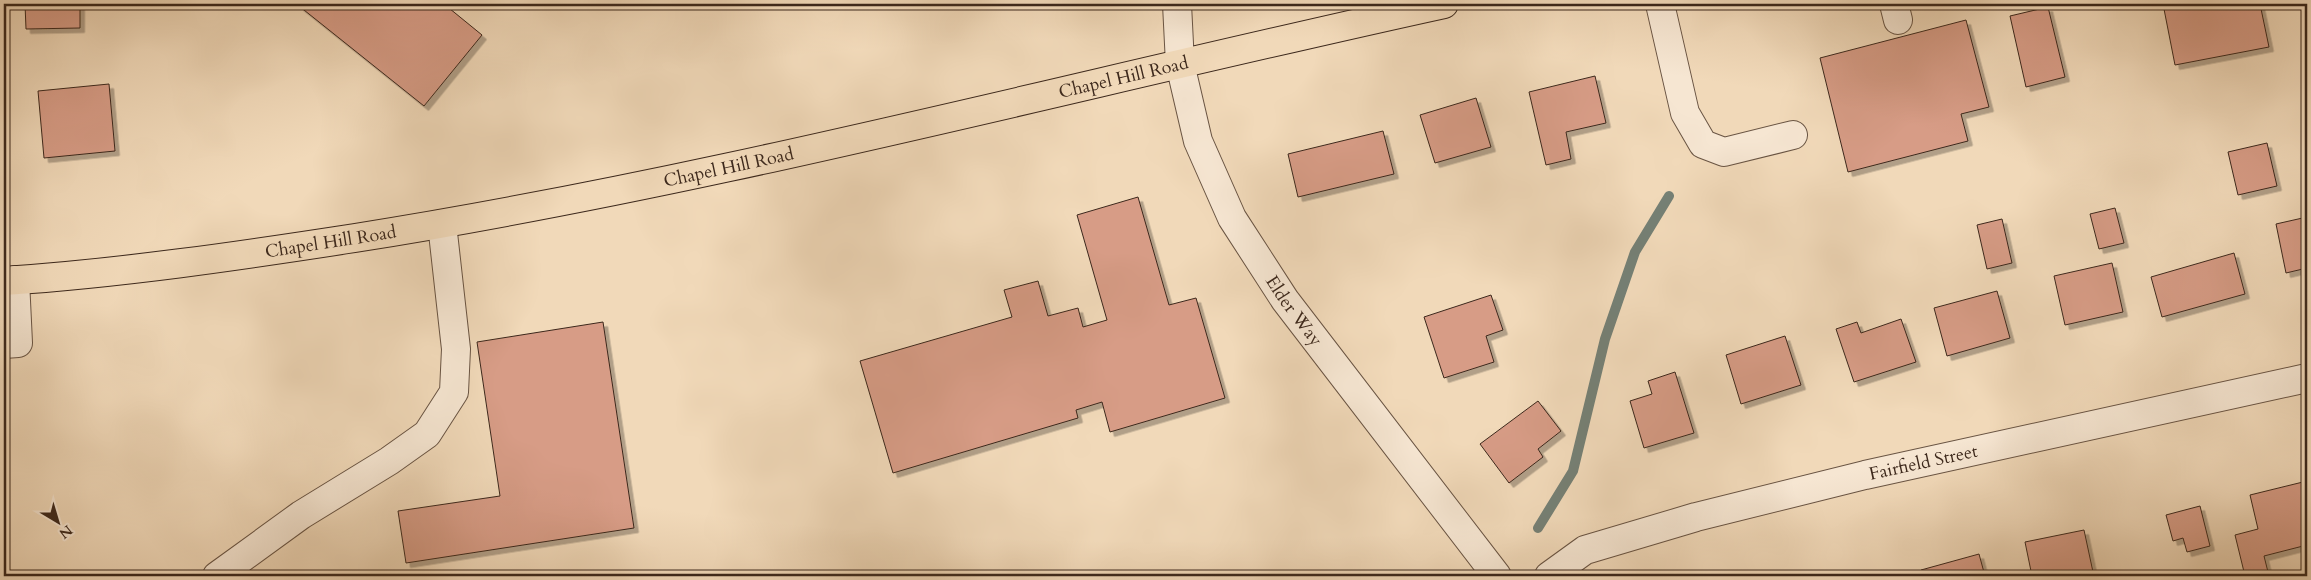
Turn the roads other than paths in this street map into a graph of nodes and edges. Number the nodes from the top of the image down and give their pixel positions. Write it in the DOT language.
graph roads {
  1 [pos="1177,4"];
  2 [pos="1444,4"];
  3 [pos="1660,4"];
  4 [pos="1180,64"];
  5 [pos="1792,135"];
  6 [pos="442,224"];
  7 [pos="9,280"];
  8 [pos="4,344"];
  9 [pos="2307,378"];
  10 [pos="217,576"];
  11 [pos="1497,576"];
  12 [pos="1549,576"];
  1 -- 4 [label="street, Elder Way"];
  2 -- 4 [label="main road, Chapel Hill Road"];
  3 -- 5 [label="street"];
  4 -- 6 [label="main road, Chapel Hill Road"];
  4 -- 11 [label="street, Elder Way"];
  6 -- 7 [label="main road, Chapel Hill Road"];
  6 -- 10 [label="street"];
  7 -- 8 [label="street"];
  9 -- 12 [label="street, Fairfield Street"];
}
